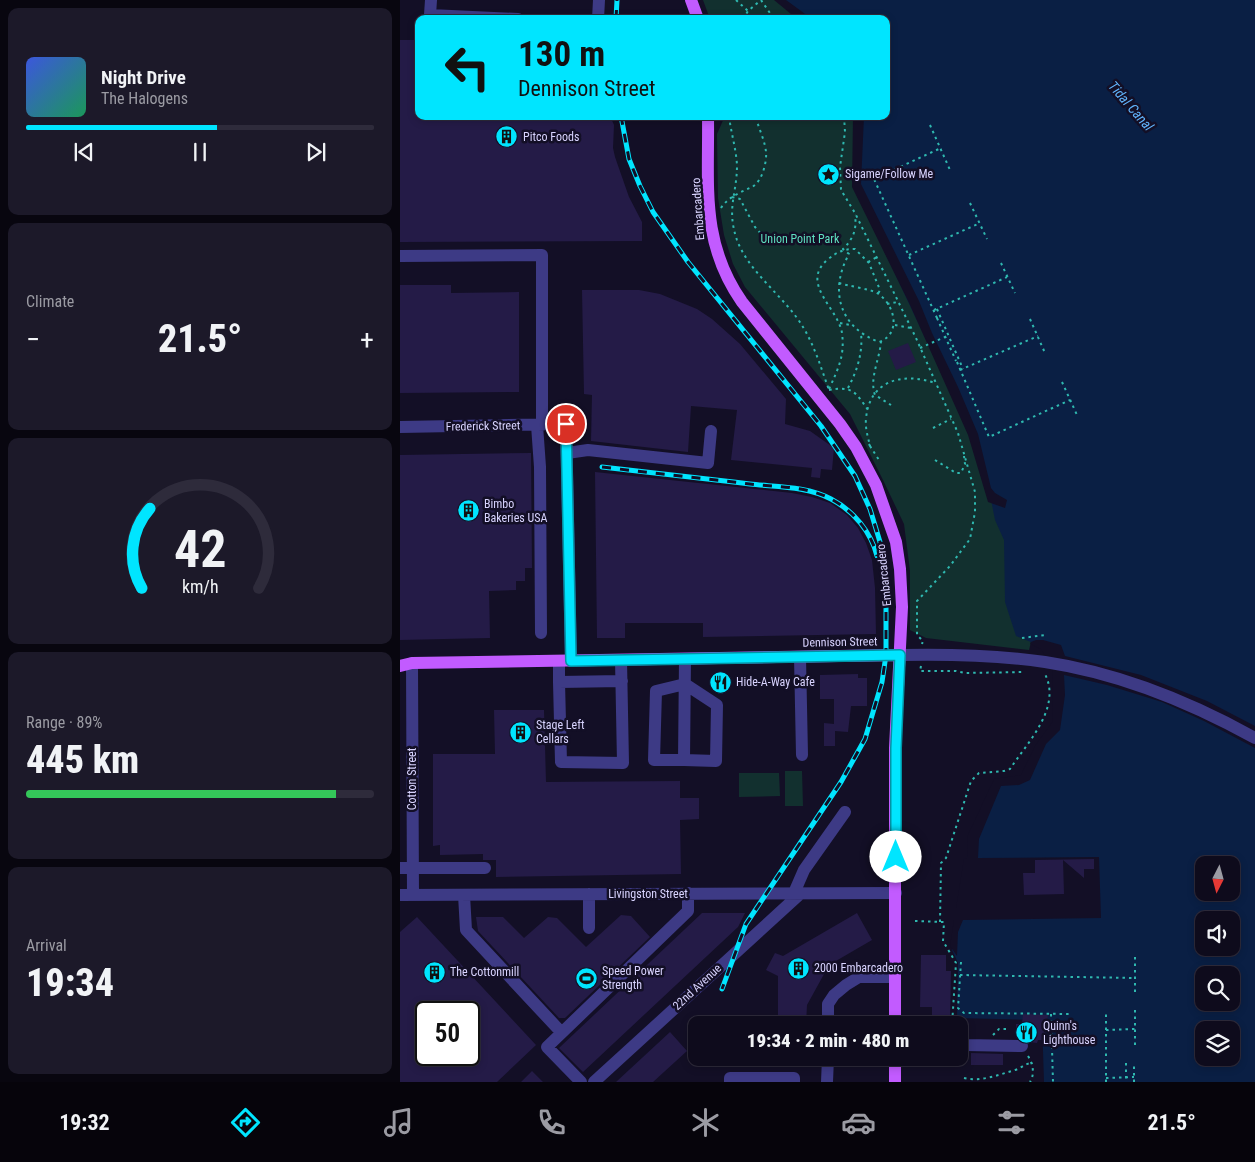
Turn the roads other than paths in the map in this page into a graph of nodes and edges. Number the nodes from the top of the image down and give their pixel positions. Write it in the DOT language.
graph roads {
  1 [pos="431,0"];
  2 [pos="691,0"];
  3 [pos="599,1"];
  4 [pos="430,15"];
  5 [pos="598,15"];
  6 [pos="697,15"];
  7 [pos="708,120"];
  8 [pos="400,256"];
  9 [pos="540,425"];
  10 [pos="400,427"];
  11 [pos="711,431"];
  12 [pos="567,453"];
  13 [pos="541,633"];
  14 [pos="900,655"];
  15 [pos="800,656"];
  16 [pos="686,659"];
  17 [pos="621,660"];
  18 [pos="565,661"];
  19 [pos="404,663"];
  20 [pos="622,681"];
  21 [pos="559,682"];
  22 [pos="685,684"];
  23 [pos="1255,738"];
  24 [pos="802,755"];
  25 [pos="684,760"];
  26 [pos="406,772"];
  27 [pos="846,812"];
  28 [pos="406,868"];
  29 [pos="485,868"];
  30 [pos="688,893"];
  31 [pos="797,893"];
  32 [pos="896,893"];
  33 [pos="589,894"];
  34 [pos="400,895"];
  35 [pos="413,895"];
  36 [pos="464,895"];
  37 [pos="589,928"];
  38 [pos="895,977"];
  39 [pos="828,1016"];
  40 [pos="895,1016"];
  41 [pos="561,1032"];
  42 [pos="968,1045"];
  43 [pos="1022,1046"];
  44 [pos="828,1066"];
  45 [pos="895,1066"];
  46 [pos="581,1082"];
  47 [pos="594,1082"];
  48 [pos="730,1082"];
  49 [pos="794,1082"];
  50 [pos="828,1082"];
  51 [pos="895,1082"];
  1 -- 4 [label="street"];
  2 -- 6 [label="main road"];
  3 -- 5 [label="street"];
  7 -- 14 [label="main road, Embarcadero"];
  8 -- 9 [label="street"];
  9 -- 10 [label="street, Frederick Street"];
  9 -- 12 [label="street, Frederick Street"];
  9 -- 13 [label="street"];
  11 -- 12 [label="street"];
  12 -- 18 [label="street"];
  14 -- 15 [label="main road, Dennison Street"];
  14 -- 23 [label="street, Dennison Street"];
  14 -- 32 [label="main road, Embarcadero"];
  15 -- 16 [label="main road, Dennison Street"];
  15 -- 24 [label="street"];
  16 -- 17 [label="main road, Dennison Street"];
  16 -- 22 [label="street"];
  17 -- 18 [label="main road, Dennison Street"];
  17 -- 20 [label="street"];
  18 -- 19 [label="main road, Dennison Street"];
  18 -- 21 [label="street"];
  19 -- 26 [label="street, Cotton Street"];
  20 -- 21 [label="street"];
  20 -- 21 [label="street"];
  22 -- 25 [label="street"];
  22 -- 25 [label="street"];
  22 -- 25 [label="street"];
  26 -- 28 [label="street, Cotton Street"];
  27 -- 31 [label="street"];
  28 -- 29 [label="street"];
  28 -- 35 [label="street, Cotton Street"];
  30 -- 31 [label="street, Livingston Street"];
  30 -- 33 [label="street, Livingston Street"];
  30 -- 41 [label="street"];
  31 -- 32 [label="street, Livingston Street"];
  31 -- 47 [label="street, 22nd Avenue"];
  32 -- 38 [label="main road, Embarcadero"];
  33 -- 36 [label="street, Livingston Street"];
  33 -- 37 [label="street"];
  34 -- 35 [label="street, Livingston Street"];
  35 -- 36 [label="street, Livingston Street"];
  36 -- 41 [label="street"];
  38 -- 39 [label="street"];
  38 -- 40 [label="main road, Embarcadero"];
  41 -- 46 [label="street"];
  42 -- 43 [label="street"];
  44 -- 50 [label="street"];
  45 -- 51 [label="main road"];
  48 -- 49 [label="street"];
}
